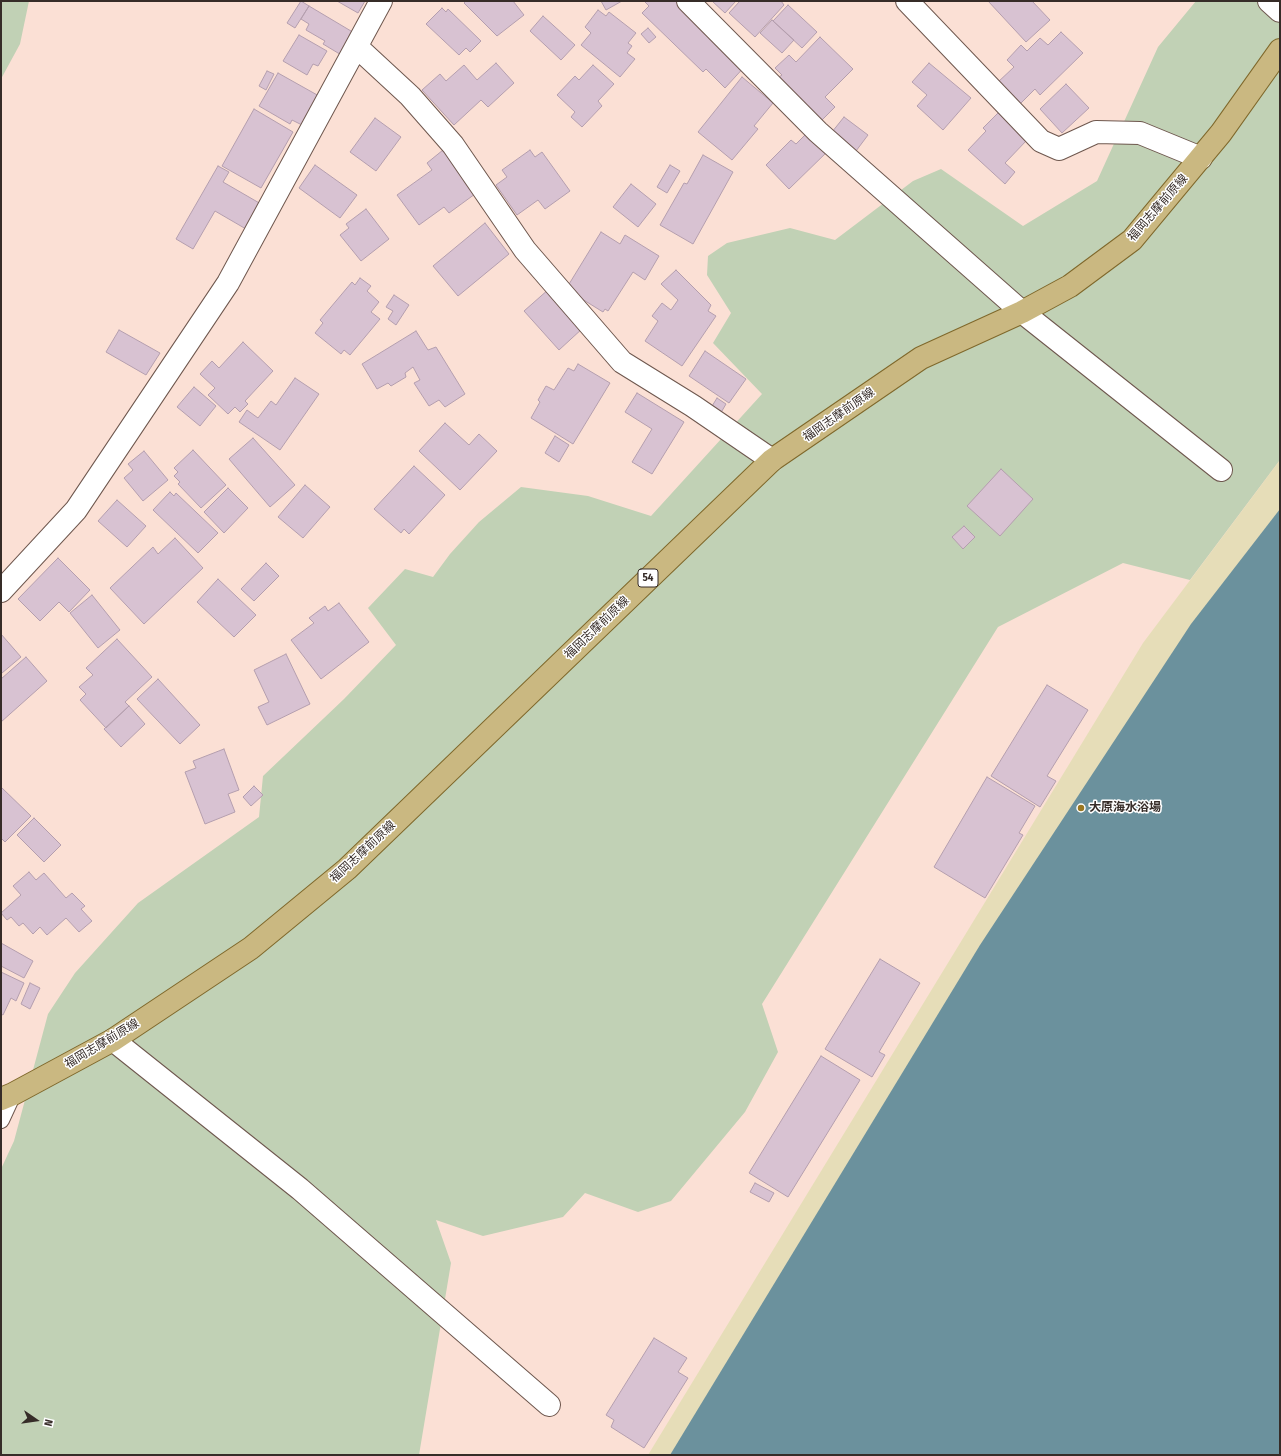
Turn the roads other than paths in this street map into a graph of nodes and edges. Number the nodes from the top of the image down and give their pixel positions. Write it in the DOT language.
graph roads {
  1 [pos="381,1"];
  2 [pos="688,1"];
  3 [pos="907,1"];
  4 [pos="1269,1"];
  5 [pos="1280,12"];
  6 [pos="356,47"];
  7 [pos="1280,50"];
  8 [pos="1201,158"];
  9 [pos="1022,312"];
  10 [pos="772,460"];
  11 [pos="1221,470"];
  12 [pos="1,591"];
  13 [pos="113,1040"];
  14 [pos="7,1097"];
  15 [pos="1,1120"];
  16 [pos="549,1405"];
  1 -- 6 [label="street"];
  2 -- 9 [label="street"];
  3 -- 8 [label="street"];
  4 -- 5 [label="street"];
  6 -- 10 [label="street"];
  6 -- 12 [label="street"];
  7 -- 8 [label="main road, 福岡志摩前原線 / 54"];
  8 -- 9 [label="main road, 福岡志摩前原線 / 54"];
  9 -- 10 [label="main road, 福岡志摩前原線 / 54"];
  9 -- 11 [label="street"];
  10 -- 13 [label="main road, 福岡志摩前原線 / 54"];
  13 -- 14 [label="main road, 福岡志摩前原線 / 54"];
  13 -- 16 [label="street"];
  14 -- 15 [label="lane"];
}
